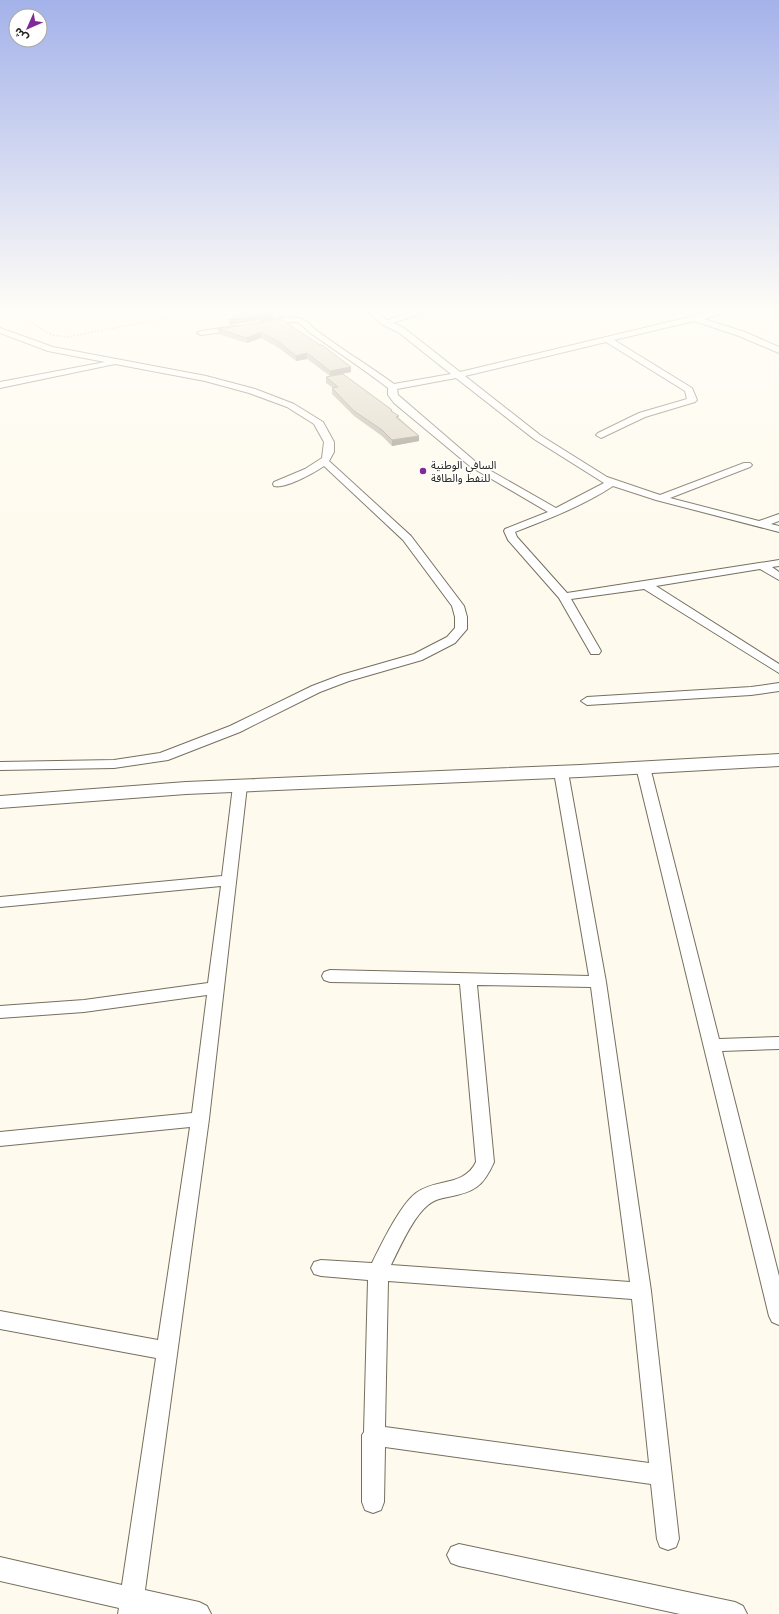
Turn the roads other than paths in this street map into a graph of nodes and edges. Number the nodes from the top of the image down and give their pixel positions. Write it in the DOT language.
graph roads {
  1 [pos="231,385"];
  2 [pos="401,385"];
  3 [pos="471,385"];
  4 [pos="681,385"];
  5 [pos="392,387"];
  6 [pos="602,435"];
  7 [pos="324,461"];
  8 [pos="747,465"];
  9 [pos="612,482"];
  10 [pos="278,484"];
  11 [pos="660,498"];
  12 [pos="556,512"];
  13 [pos="779,517"];
  14 [pos="760,524"];
  15 [pos="779,529"];
  16 [pos="779,563"];
  17 [pos="761,565"];
  18 [pos="779,577"];
  19 [pos="646,585"];
  20 [pos="564,596"];
  21 [pos="595,651"];
  22 [pos="779,669"];
  23 [pos="779,687"];
  24 [pos="587,701"];
  25 [pos="779,760"];
  26 [pos="0,766"];
  27 [pos="642,767"];
  28 [pos="561,772"];
  29 [pos="240,786"];
  30 [pos="0,802"];
  31 [pos="230,880"];
  32 [pos="0,902"];
  33 [pos="330,976"];
  34 [pos="468,979"];
  35 [pos="598,982"];
  36 [pos="216,988"];
  37 [pos="0,1012"];
  38 [pos="779,1043"];
  39 [pos="713,1045"];
  40 [pos="200,1119"];
  41 [pos="0,1139"];
  42 [pos="321,1268"];
  43 [pos="378,1272"];
  44 [pos="641,1291"];
  45 [pos="779,1316"];
  46 [pos="0,1320"];
  47 [pos="167,1351"];
  48 [pos="373,1435"];
  49 [pos="661,1475"];
  50 [pos="373,1502"];
  51 [pos="668,1539"];
  52 [pos="459,1555"];
  53 [pos="0,1569"];
  54 [pos="131,1607"];
  55 [pos="729,1613"];
  56 [pos="198,1614"];
  1 -- 7 [label="street"];
  2 -- 5 [label="street"];
  3 -- 9 [label="street"];
  4 -- 6 [label="street"];
  5 -- 12 [label="street"];
  7 -- 10 [label="street"];
  7 -- 26 [label="street"];
  8 -- 11 [label="street"];
  9 -- 11 [label="street"];
  9 -- 12 [label="street"];
  11 -- 14 [label="street"];
  12 -- 20 [label="street"];
  13 -- 14 [label="street"];
  14 -- 15 [label="street"];
  16 -- 17 [label="street"];
  17 -- 18 [label="street"];
  17 -- 19 [label="street"];
  19 -- 20 [label="street"];
  19 -- 22 [label="street"];
  20 -- 21 [label="street"];
  23 -- 24 [label="street"];
  25 -- 27 [label="main road"];
  27 -- 28 [label="main road"];
  27 -- 39 [label="street"];
  28 -- 29 [label="main road"];
  28 -- 35 [label="street"];
  29 -- 30 [label="main road"];
  29 -- 31 [label="street"];
  31 -- 32 [label="street"];
  31 -- 36 [label="street"];
  33 -- 34 [label="street"];
  34 -- 35 [label="street"];
  34 -- 43 [label="street"];
  35 -- 44 [label="street"];
  36 -- 37 [label="street"];
  36 -- 40 [label="street"];
  38 -- 39 [label="street"];
  39 -- 45 [label="street"];
  40 -- 41 [label="street"];
  40 -- 47 [label="street"];
  42 -- 43 [label="street"];
  43 -- 44 [label="street"];
  43 -- 48 [label="street"];
  44 -- 49 [label="street"];
  46 -- 47 [label="street"];
  47 -- 54 [label="street"];
  48 -- 49 [label="street"];
  48 -- 50 [label="street"];
  49 -- 51 [label="street"];
  52 -- 55 [label="street"];
  53 -- 54 [label="street"];
  54 -- 56 [label="street"];
}
